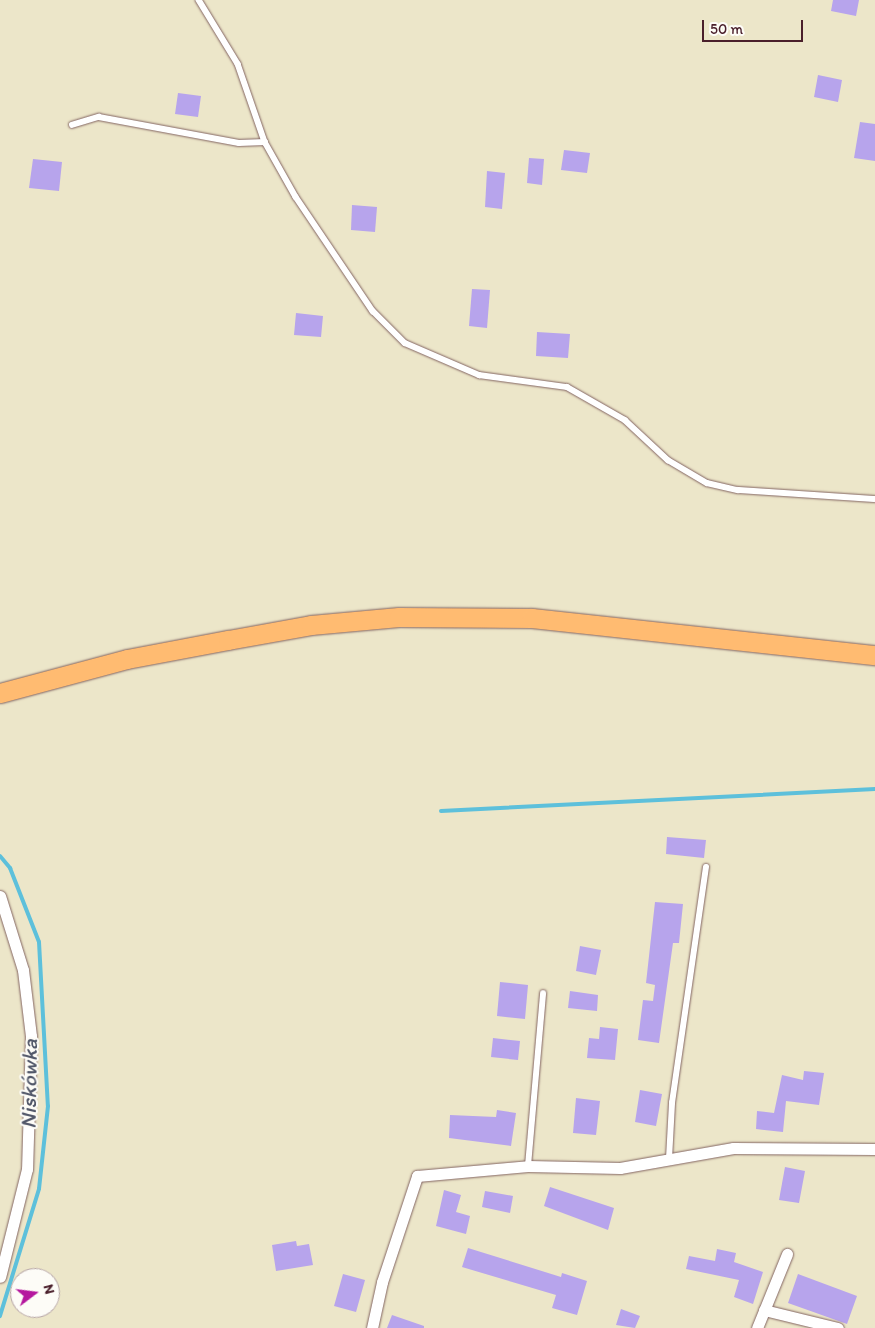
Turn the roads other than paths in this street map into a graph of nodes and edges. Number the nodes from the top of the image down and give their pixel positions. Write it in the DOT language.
graph roads {
  1 [pos="198,0"];
  2 [pos="72,125"];
  3 [pos="265,142"];
  4 [pos="875,499"];
  5 [pos="875,655"];
  6 [pos="0,693"];
  7 [pos="706,868"];
  8 [pos="0,896"];
  9 [pos="543,994"];
  10 [pos="875,1149"];
  11 [pos="669,1159"];
  12 [pos="528,1166"];
  13 [pos="787,1254"];
  14 [pos="0,1277"];
  15 [pos="764,1310"];
  16 [pos="372,1328"];
  17 [pos="757,1328"];
  18 [pos="838,1328"];
  1 -- 3 [label="lane"];
  2 -- 3 [label="lane"];
  3 -- 4 [label="lane"];
  5 -- 6 [label="main road"];
  7 -- 11 [label="lane"];
  8 -- 14 [label="street"];
  9 -- 12 [label="lane"];
  10 -- 11 [label="street"];
  11 -- 12 [label="street"];
  12 -- 16 [label="street"];
  13 -- 15 [label="street"];
  15 -- 17 [label="street"];
  15 -- 18 [label="street"];
}
